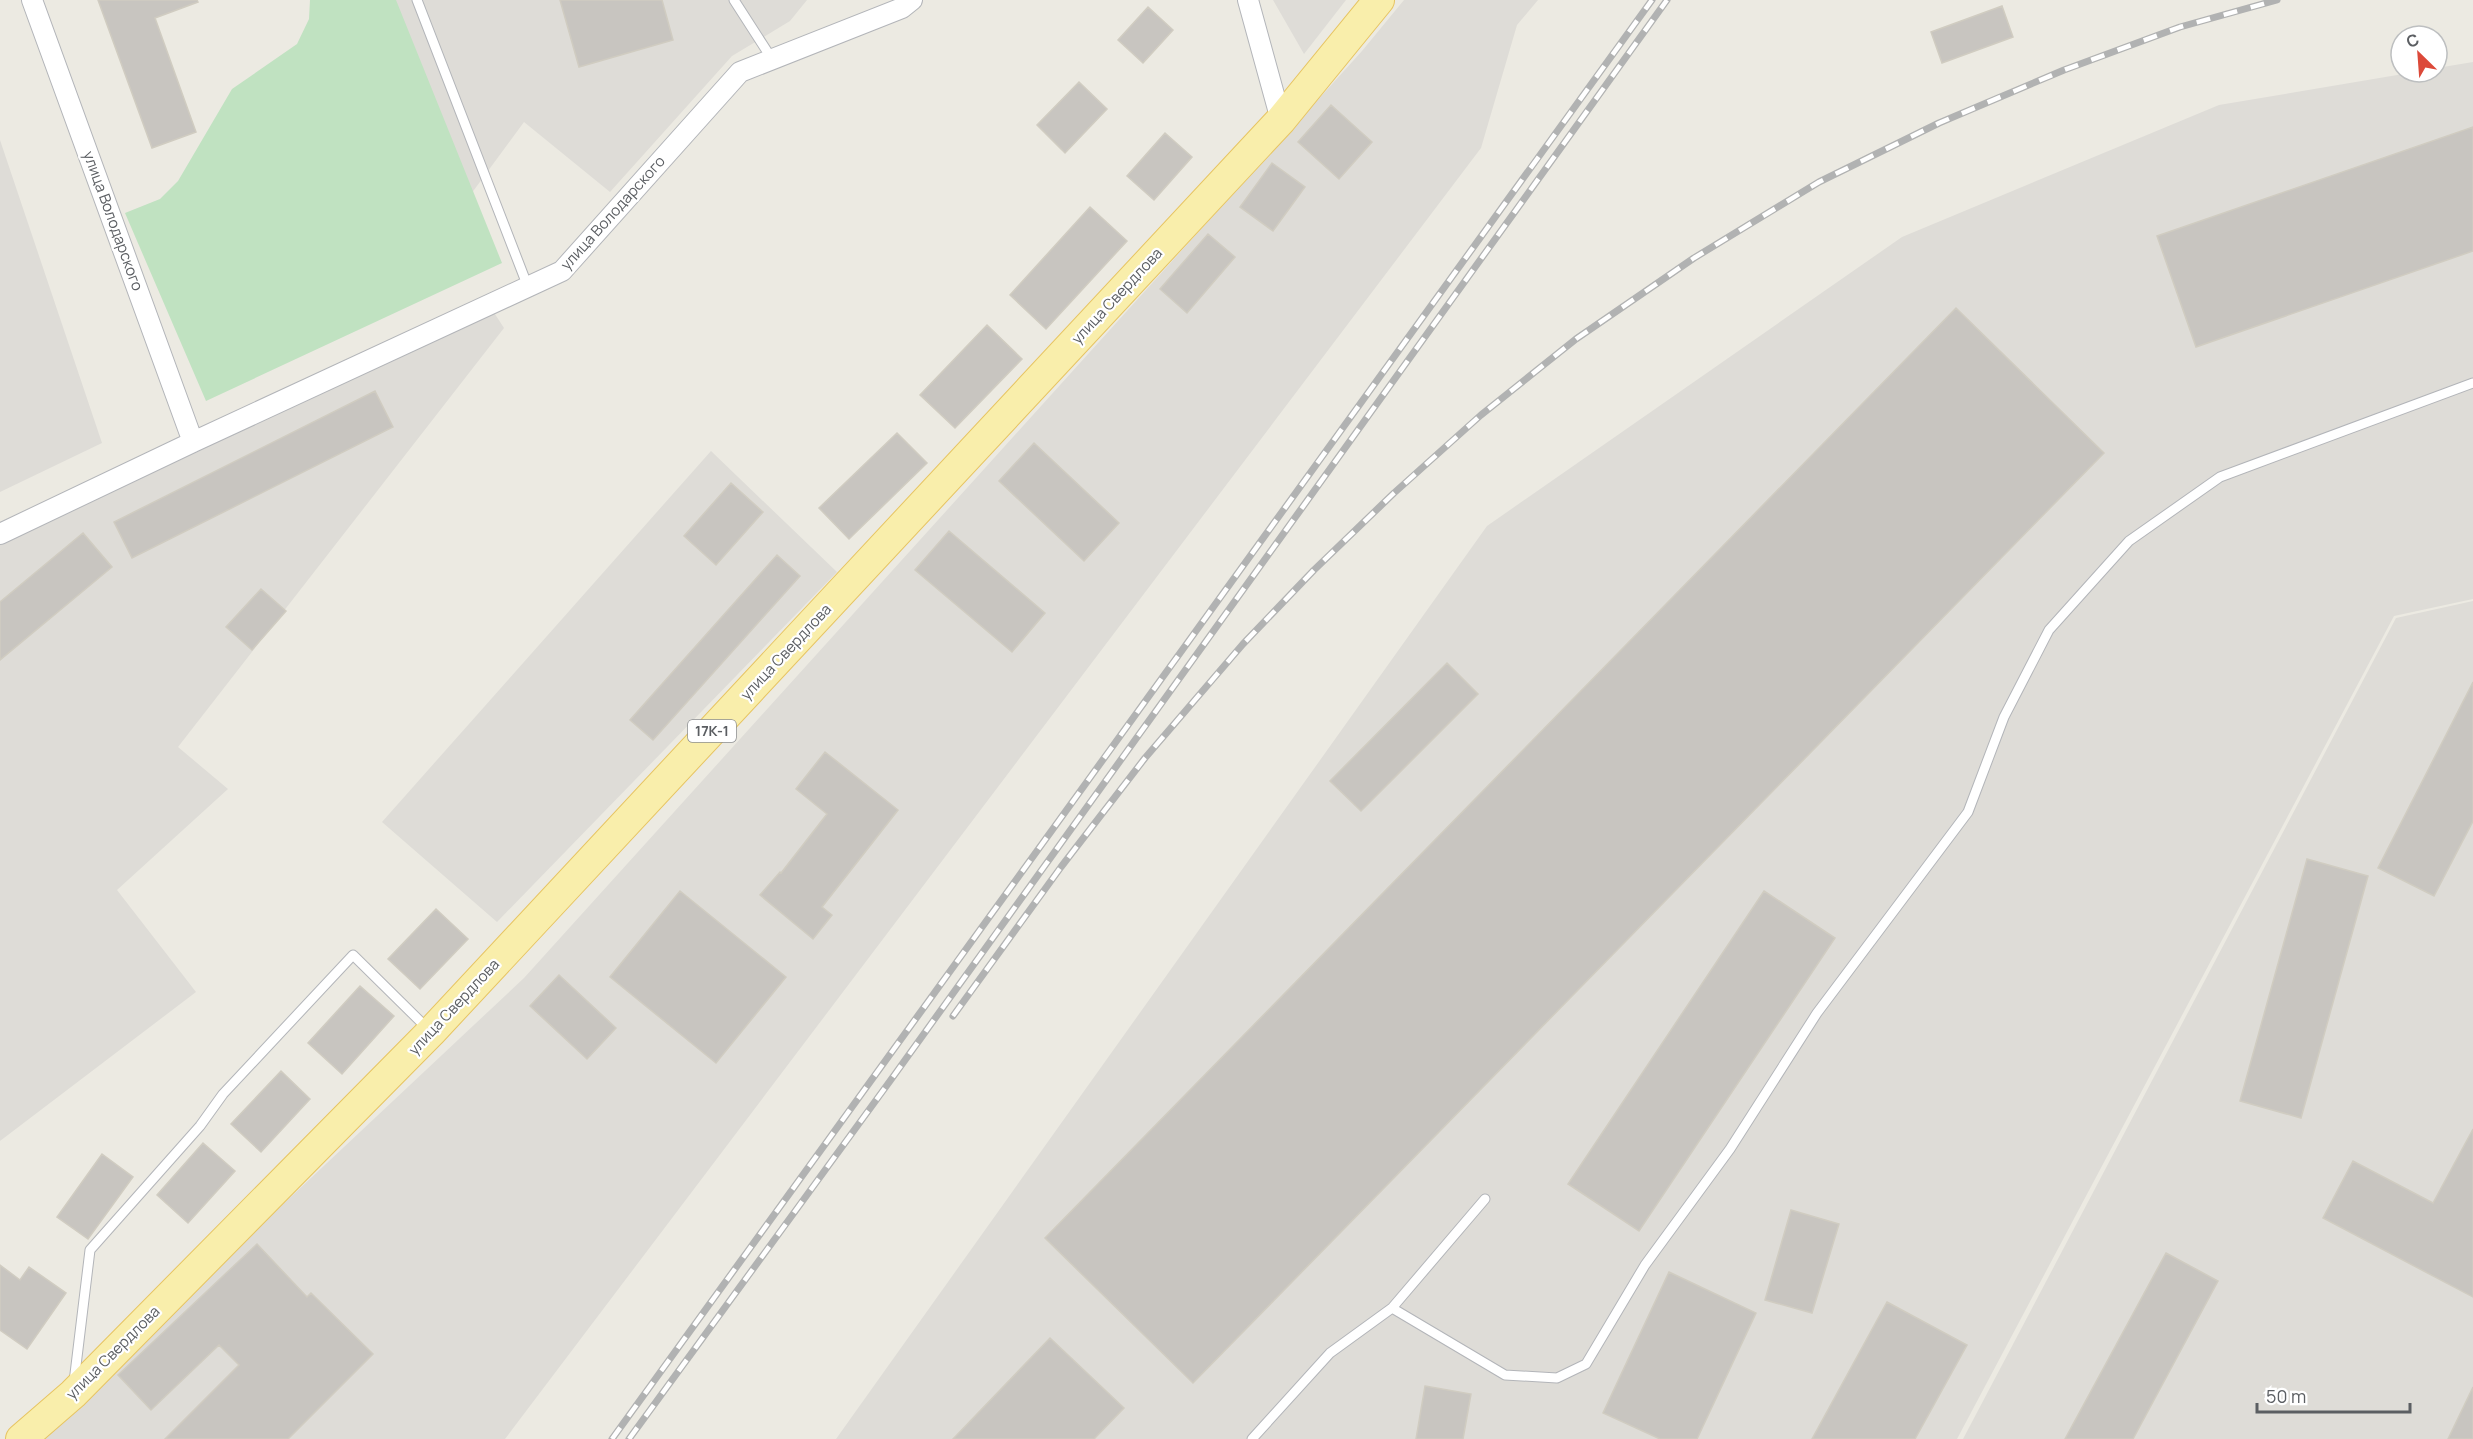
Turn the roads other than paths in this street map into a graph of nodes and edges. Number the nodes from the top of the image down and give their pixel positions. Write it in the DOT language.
graph roads {
  1 [pos="32,0"];
  2 [pos="417,0"];
  3 [pos="734,0"];
  4 [pos="912,0"];
  5 [pos="1248,0"];
  6 [pos="1379,0"];
  7 [pos="772,59"];
  8 [pos="1281,120"];
  9 [pos="528,287"];
  10 [pos="2473,383"];
  11 [pos="193,442"];
  12 [pos="0,534"];
  13 [pos="431,1032"];
  14 [pos="1485,1199"];
  15 [pos="1392,1308"];
  16 [pos="73,1394"];
  17 [pos="21,1439"];
  18 [pos="1252,1439"];
  1 -- 11 [label="street, улица Володарского"];
  2 -- 9 [label="lane"];
  3 -- 7 [label="lane"];
  4 -- 7 [label="street, улица Володарского"];
  5 -- 8 [label="street"];
  6 -- 8 [label="main road, улица Свердлова / 17К-1"];
  7 -- 9 [label="street, улица Володарского"];
  8 -- 13 [label="main road, улица Свердлова / 17К-1"];
  9 -- 11 [label="street, улица Володарского"];
  10 -- 15 [label="lane"];
  11 -- 12 [label="street, улица Володарского"];
  13 -- 16 [label="main road, улица Свердлова / 17К-1"];
  13 -- 16 [label="lane"];
  14 -- 15 [label="lane"];
  15 -- 18 [label="lane"];
  16 -- 17 [label="main road, улица Свердлова / 17К-1"];
}
